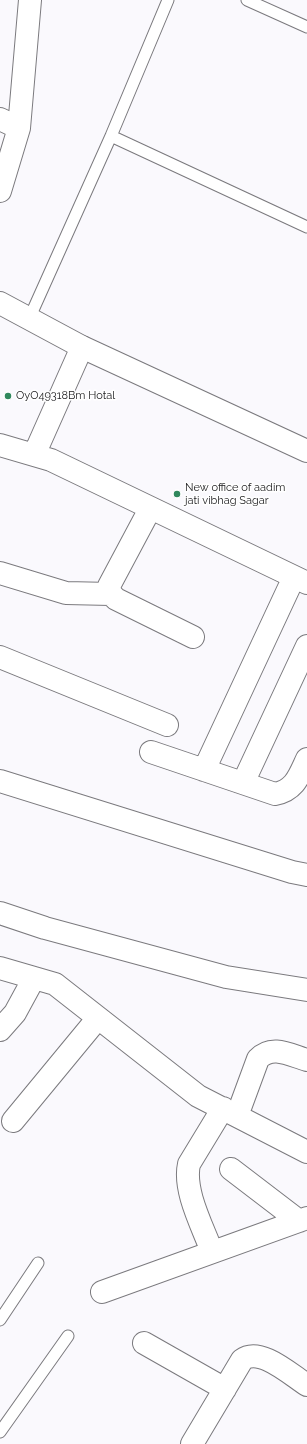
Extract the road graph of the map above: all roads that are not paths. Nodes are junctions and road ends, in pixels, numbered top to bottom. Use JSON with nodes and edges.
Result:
{"nodes":[{"id":1,"x":30,"y":0,"type":"edge"},
{"id":2,"x":168,"y":0,"type":"edge"},
{"id":3,"x":247,"y":0,"type":"edge"},
{"id":4,"x":307,"y":28,"type":"edge"},
{"id":5,"x":9,"y":124,"type":"edge"},
{"id":6,"x":111,"y":136,"type":"junction"},
{"id":7,"x":0,"y":189,"type":"edge"},
{"id":8,"x":307,"y":227,"type":"edge"},
{"id":9,"x":0,"y":303,"type":"edge"},
{"id":10,"x":29,"y":319,"type":"junction"},
{"id":11,"x":82,"y":347,"type":"junction"},
{"id":12,"x":0,"y":445,"type":"edge"},
{"id":13,"x":307,"y":451,"type":"edge"},
{"id":14,"x":34,"y":455,"type":"junction"},
{"id":15,"x":150,"y":509,"type":"junction"},
{"id":16,"x":0,"y":573,"type":"edge"},
{"id":17,"x":300,"y":580,"type":"edge"},
{"id":18,"x":111,"y":594,"type":"junction"},
{"id":19,"x":193,"y":637,"type":"dead end"},
{"id":20,"x":307,"y":646,"type":"edge"},
{"id":21,"x":0,"y":657,"type":"edge"},
{"id":22,"x":167,"y":725,"type":"dead end"},
{"id":23,"x":151,"y":752,"type":"dead end"},
{"id":24,"x":307,"y":759,"type":"edge"},
{"id":25,"x":204,"y":770,"type":"junction"},
{"id":26,"x":0,"y":781,"type":"edge"},
{"id":27,"x":243,"y":783,"type":"junction"},
{"id":28,"x":307,"y":875,"type":"edge"},
{"id":29,"x":0,"y":913,"type":"edge"},
{"id":30,"x":0,"y":968,"type":"edge"},
{"id":31,"x":34,"y":978,"type":"junction"},
{"id":32,"x":307,"y":990,"type":"edge"},
{"id":33,"x":98,"y":1018,"type":"junction"},
{"id":34,"x":0,"y":1030,"type":"edge"},
{"id":35,"x":307,"y":1060,"type":"edge"},
{"id":36,"x":230,"y":1112,"type":"junction"},
{"id":37,"x":13,"y":1121,"type":"dead end"},
{"id":38,"x":307,"y":1152,"type":"edge"},
{"id":39,"x":231,"y":1169,"type":"dead end"},
{"id":40,"x":303,"y":1219,"type":"edge"},
{"id":41,"x":212,"y":1252,"type":"junction"},
{"id":42,"x":38,"y":1263,"type":"dead end"},
{"id":43,"x":102,"y":1292,"type":"dead end"},
{"id":44,"x":0,"y":1320,"type":"edge"},
{"id":45,"x":68,"y":1336,"type":"dead end"},
{"id":46,"x":144,"y":1343,"type":"dead end"},
{"id":47,"x":307,"y":1385,"type":"edge"},
{"id":48,"x":225,"y":1389,"type":"junction"},
{"id":49,"x":0,"y":1432,"type":"edge"},
{"id":50,"x":192,"y":1444,"type":"edge"}],
"edges":[{"from":1,"to":5,"type":"main road"},
{"from":2,"to":6,"type":"lane"},
{"from":3,"to":4,"type":"lane"},
{"from":5,"to":7,"type":"main road"},
{"from":6,"to":8,"type":"lane"},
{"from":6,"to":10,"type":"lane"},
{"from":9,"to":10,"type":"main road"},
{"from":10,"to":11,"type":"main road"},
{"from":11,"to":13,"type":"main road"},
{"from":11,"to":14,"type":"main road"},
{"from":12,"to":14,"type":"main road"},
{"from":14,"to":15,"type":"main road"},
{"from":15,"to":17,"type":"main road"},
{"from":15,"to":18,"type":"main road"},
{"from":16,"to":18,"type":"main road"},
{"from":17,"to":25,"type":"main road"},
{"from":18,"to":19,"type":"main road"},
{"from":20,"to":27,"type":"main road"},
{"from":21,"to":22,"type":"main road"},
{"from":23,"to":25,"type":"main road"},
{"from":24,"to":27,"type":"main road"},
{"from":25,"to":27,"type":"main road"},
{"from":26,"to":28,"type":"main road"},
{"from":29,"to":32,"type":"main road"},
{"from":30,"to":31,"type":"main road"},
{"from":31,"to":33,"type":"main road"},
{"from":31,"to":34,"type":"main road"},
{"from":33,"to":36,"type":"main road"},
{"from":33,"to":37,"type":"main road"},
{"from":35,"to":36,"type":"main road"},
{"from":36,"to":38,"type":"main road"},
{"from":36,"to":41,"type":"main road"},
{"from":39,"to":40,"type":"main road"},
{"from":40,"to":41,"type":"main road"},
{"from":41,"to":43,"type":"main road"},
{"from":42,"to":44,"type":"lane"},
{"from":45,"to":49,"type":"lane"},
{"from":46,"to":48,"type":"main road"},
{"from":47,"to":48,"type":"main road"},
{"from":48,"to":50,"type":"main road"}]}
